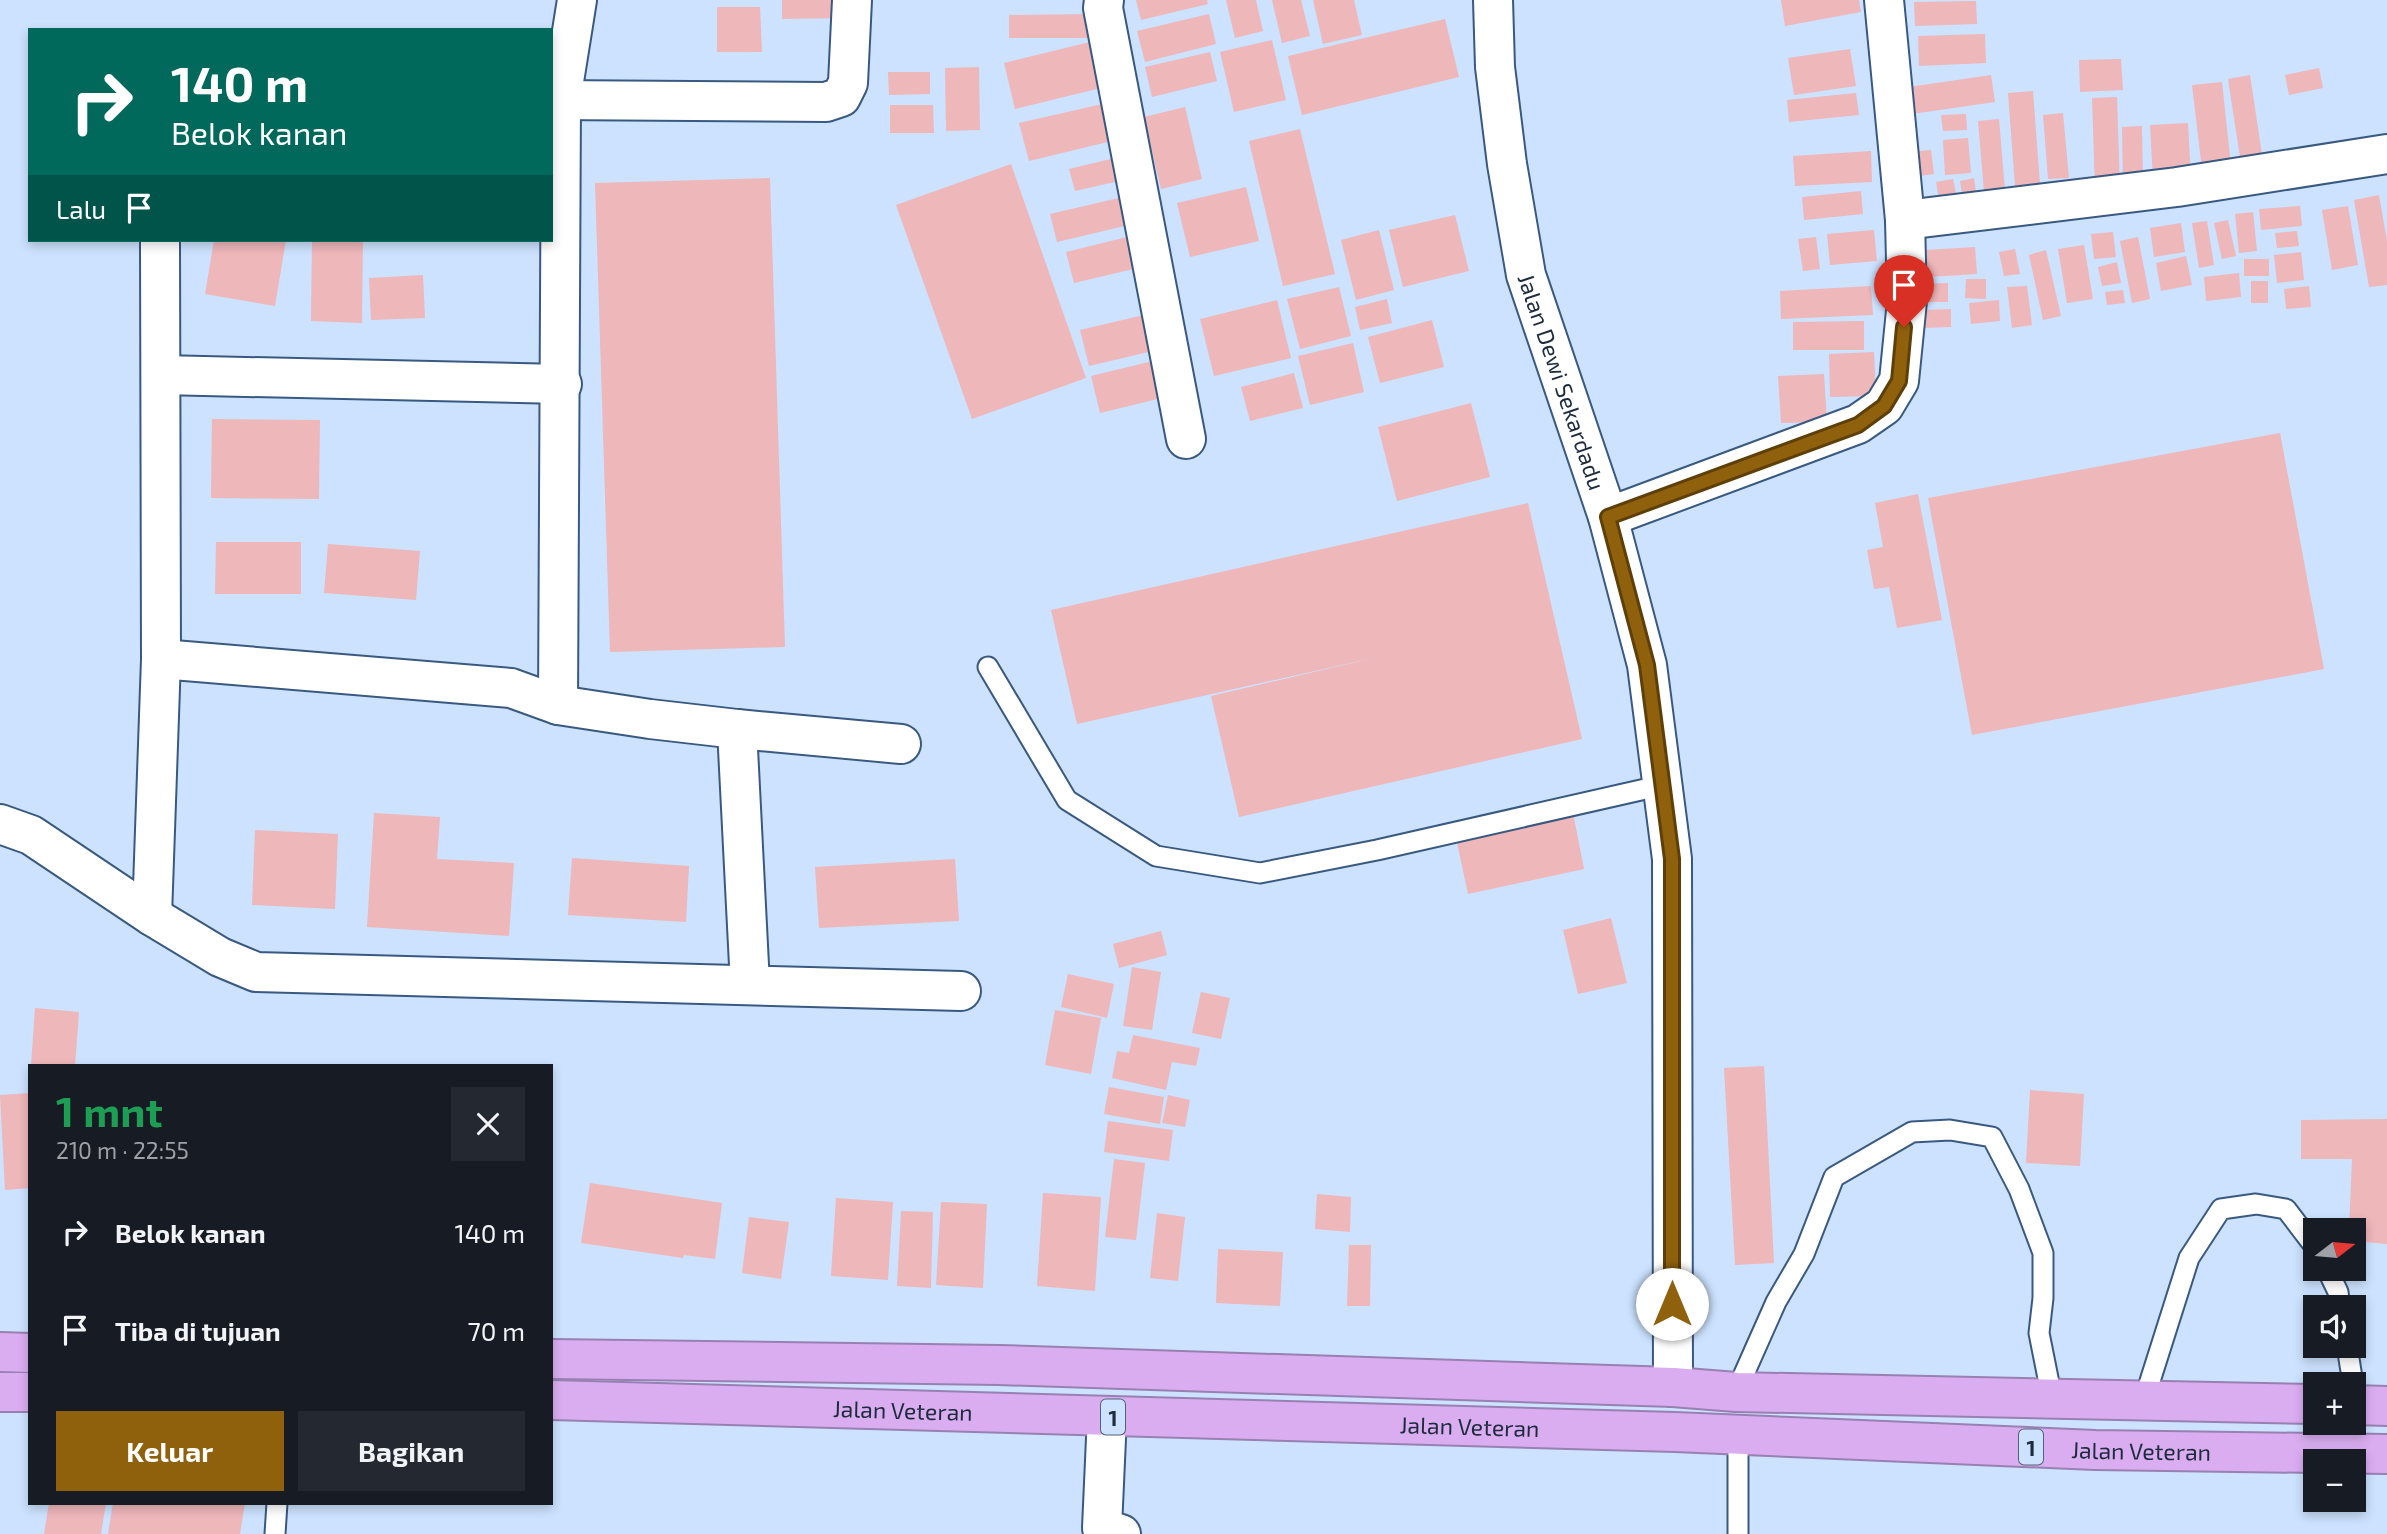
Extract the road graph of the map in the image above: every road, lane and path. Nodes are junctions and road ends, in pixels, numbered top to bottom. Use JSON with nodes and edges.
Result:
{"nodes":[{"id":1,"x":577,"y":0,"type":"edge"},
{"id":2,"x":852,"y":0,"type":"edge"},
{"id":3,"x":1104,"y":0,"type":"edge"},
{"id":4,"x":1493,"y":0,"type":"edge"},
{"id":5,"x":1884,"y":0,"type":"edge"},
{"id":6,"x":556,"y":100,"type":"edge"},
{"id":7,"x":2387,"y":155,"type":"edge"},
{"id":8,"x":1905,"y":219,"type":"junction"},
{"id":9,"x":160,"y":242,"type":"edge"},
{"id":10,"x":160,"y":375,"type":"junction"},
{"id":11,"x":562,"y":384,"type":"junction"},
{"id":12,"x":1186,"y":439,"type":"dead end"},
{"id":13,"x":1608,"y":517,"type":"junction"},
{"id":14,"x":162,"y":660,"type":"junction"},
{"id":15,"x":988,"y":667,"type":"dead end"},
{"id":16,"x":558,"y":705,"type":"junction"},
{"id":17,"x":737,"y":729,"type":"junction"},
{"id":18,"x":901,"y":744,"type":"dead end"},
{"id":19,"x":1663,"y":785,"type":"junction"},
{"id":20,"x":0,"y":824,"type":"edge"},
{"id":21,"x":152,"y":916,"type":"junction"},
{"id":22,"x":750,"y":985,"type":"junction"},
{"id":23,"x":961,"y":990,"type":"dead end"},
{"id":24,"x":2303,"y":1231,"type":"edge"},
{"id":25,"x":0,"y":1352,"type":"edge"},
{"id":26,"x":28,"y":1353,"type":"edge"},
{"id":27,"x":553,"y":1359,"type":"edge"},
{"id":28,"x":1673,"y":1387,"type":"junction"},
{"id":29,"x":0,"y":1392,"type":"edge"},
{"id":30,"x":28,"y":1392,"type":"edge"},
{"id":31,"x":1737,"y":1392,"type":"junction"},
{"id":32,"x":2052,"y":1398,"type":"junction"},
{"id":33,"x":553,"y":1400,"type":"edge"},
{"id":34,"x":2144,"y":1400,"type":"junction"},
{"id":35,"x":2303,"y":1404,"type":"edge"},
{"id":36,"x":1107,"y":1416,"type":"junction"},
{"id":37,"x":1738,"y":1435,"type":"junction"},
{"id":38,"x":2387,"y":1454,"type":"edge"},
{"id":39,"x":277,"y":1505,"type":"edge"},
{"id":40,"x":1108,"y":1532,"type":"edge"},
{"id":41,"x":275,"y":1534,"type":"edge"},
{"id":42,"x":1738,"y":1534,"type":"edge"}],
"edges":[{"from":1,"to":6,"type":"street"},
{"from":2,"to":6,"type":"street"},
{"from":3,"to":12,"type":"street"},
{"from":4,"to":13,"type":"street","name":"Jalan Dewi Sekardadu"},
{"from":5,"to":8,"type":"street"},
{"from":6,"to":11,"type":"street"},
{"from":7,"to":8,"type":"street"},
{"from":8,"to":13,"type":"street"},
{"from":9,"to":10,"type":"street"},
{"from":10,"to":11,"type":"street"},
{"from":10,"to":14,"type":"street"},
{"from":11,"to":16,"type":"street"},
{"from":13,"to":19,"type":"street","name":"Jalan Dewi Sekardadu"},
{"from":14,"to":16,"type":"street"},
{"from":14,"to":21,"type":"street"},
{"from":15,"to":19,"type":"lane"},
{"from":16,"to":17,"type":"street"},
{"from":17,"to":18,"type":"street"},
{"from":17,"to":22,"type":"street"},
{"from":19,"to":28,"type":"street","name":"Jalan Dewi Sekardadu"},
{"from":20,"to":21,"type":"street"},
{"from":21,"to":22,"type":"street"},
{"from":22,"to":23,"type":"street"},
{"from":24,"to":34,"type":"lane"},
{"from":25,"to":26,"type":"highway"},
{"from":27,"to":28,"type":"highway","name":"Jalan Veteran","number":"1"},
{"from":28,"to":31,"type":"highway","name":"Jalan Veteran","number":"1"},
{"from":29,"to":30,"type":"highway"},
{"from":31,"to":32,"type":"highway","name":"Jalan Veteran","number":"1"},
{"from":31,"to":32,"type":"lane"},
{"from":32,"to":34,"type":"highway","name":"Jalan Veteran","number":"1"},
{"from":33,"to":36,"type":"highway","name":"Jalan Veteran","number":"1"},
{"from":34,"to":35,"type":"highway","name":"Jalan Veteran","number":"1"},
{"from":36,"to":37,"type":"highway","name":"Jalan Veteran","number":"1"},
{"from":36,"to":40,"type":"street"},
{"from":37,"to":38,"type":"highway","name":"Jalan Veteran","number":"1"},
{"from":37,"to":42,"type":"lane"},
{"from":39,"to":41,"type":"lane"}]}
